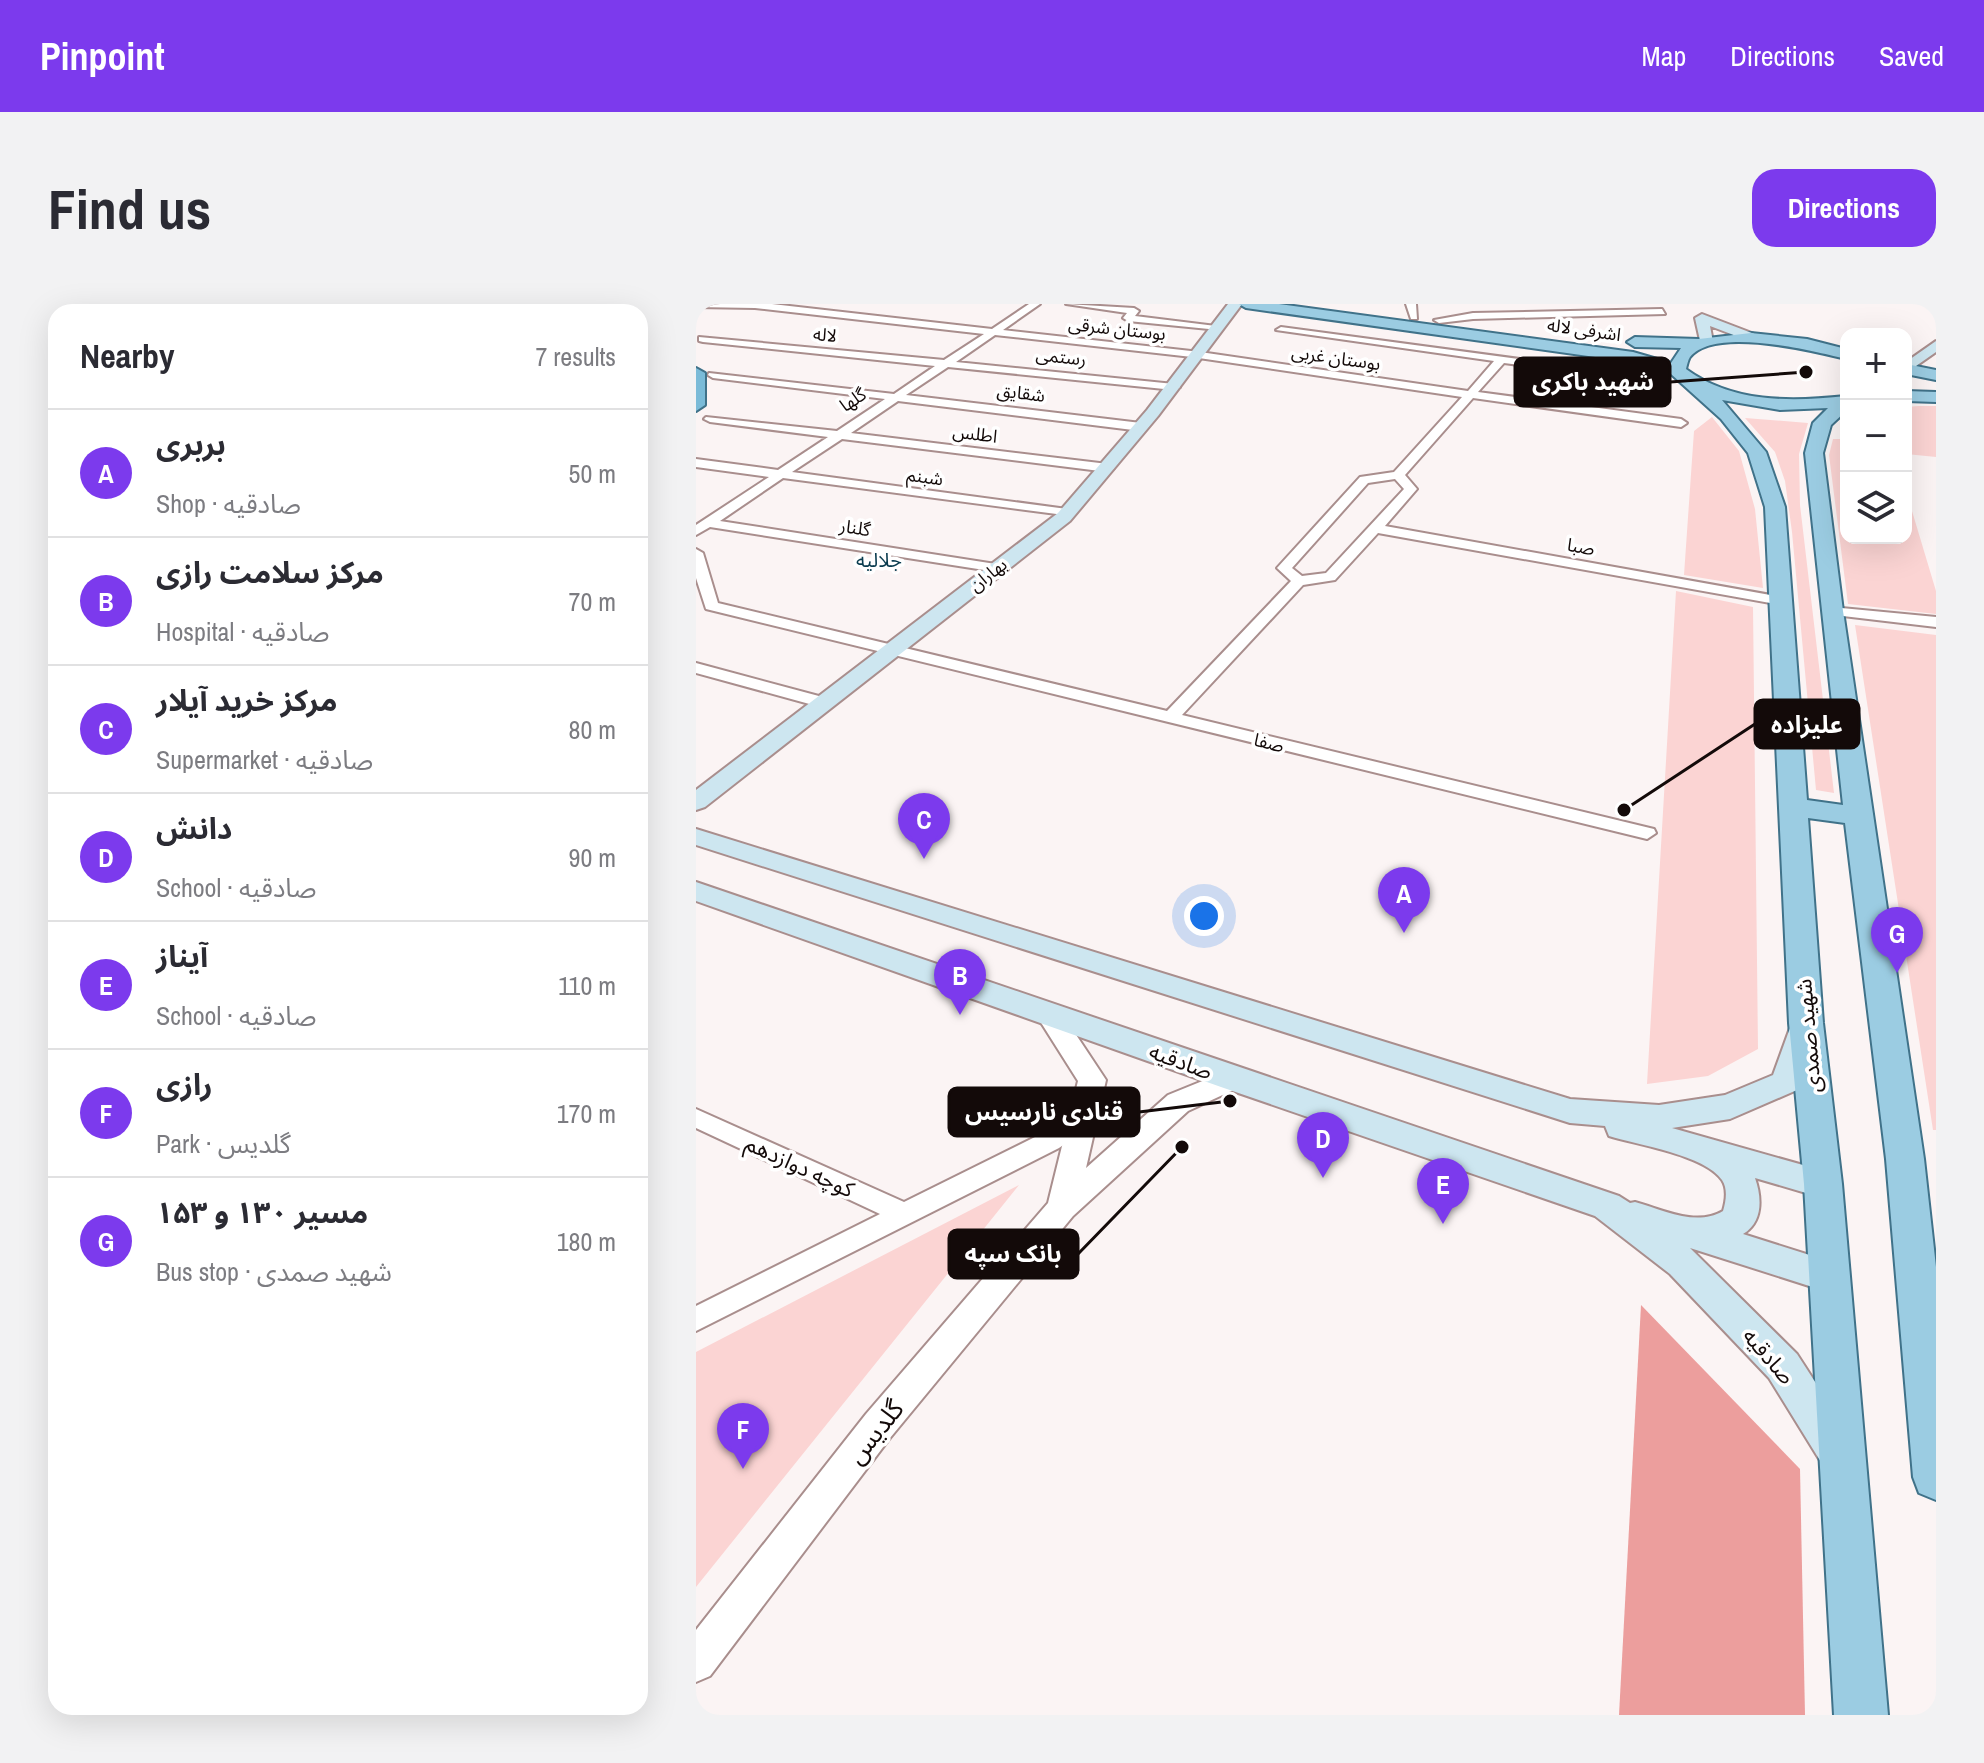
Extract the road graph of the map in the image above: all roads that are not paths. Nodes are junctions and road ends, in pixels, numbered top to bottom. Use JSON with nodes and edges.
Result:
{"nodes":[{"id":1,"x":696,"y":304,"type":"edge"},
{"id":2,"x":1035,"y":304,"type":"edge"},
{"id":3,"x":1071,"y":304,"type":"edge"},
{"id":4,"x":1235,"y":304,"type":"edge"},
{"id":5,"x":1246,"y":304,"type":"edge"},
{"id":6,"x":1309,"y":304,"type":"edge"},
{"id":7,"x":1413,"y":310,"type":"edge"},
{"id":8,"x":1701,"y":311,"type":"edge"},
{"id":9,"x":1662,"y":312,"type":"dead end"},
{"id":10,"x":1439,"y":320,"type":"junction"},
{"id":11,"x":1219,"y":327,"type":"junction"},
{"id":12,"x":1281,"y":330,"type":"dead end"},
{"id":13,"x":991,"y":331,"type":"junction"},
{"id":14,"x":1752,"y":338,"type":"junction"},
{"id":15,"x":703,"y":339,"type":"dead end"},
{"id":16,"x":1702,"y":343,"type":"junction"},
{"id":17,"x":1936,"y":345,"type":"edge"},
{"id":18,"x":1840,"y":352,"type":"edge"},
{"id":19,"x":1198,"y":356,"type":"junction"},
{"id":20,"x":1500,"y":361,"type":"junction"},
{"id":21,"x":945,"y":362,"type":"junction"},
{"id":22,"x":1912,"y":364,"type":"edge"},
{"id":23,"x":1912,"y":370,"type":"edge"},
{"id":24,"x":704,"y":374,"type":"edge"},
{"id":25,"x":1936,"y":375,"type":"edge"},
{"id":26,"x":1686,"y":376,"type":"junction"},
{"id":27,"x":1642,"y":378,"type":"dead end"},
{"id":28,"x":1174,"y":387,"type":"junction"},
{"id":29,"x":1471,"y":393,"type":"junction"},
{"id":30,"x":895,"y":396,"type":"junction"},
{"id":31,"x":1912,"y":396,"type":"edge"},
{"id":32,"x":1936,"y":397,"type":"edge"},
{"id":33,"x":1840,"y":402,"type":"edge"},
{"id":34,"x":696,"y":405,"type":"edge"},
{"id":35,"x":1840,"y":407,"type":"edge"},
{"id":36,"x":1727,"y":415,"type":"junction"},
{"id":37,"x":710,"y":419,"type":"dead end"},
{"id":38,"x":1681,"y":423,"type":"dead end"},
{"id":39,"x":1822,"y":423,"type":"junction"},
{"id":40,"x":1141,"y":427,"type":"junction"},
{"id":41,"x":838,"y":435,"type":"junction"},
{"id":42,"x":696,"y":463,"type":"edge"},
{"id":43,"x":1108,"y":468,"type":"junction"},
{"id":44,"x":778,"y":475,"type":"junction"},
{"id":45,"x":1398,"y":475,"type":"junction"},
{"id":46,"x":1067,"y":513,"type":"junction"},
{"id":47,"x":702,"y":527,"type":"edge"},
{"id":48,"x":1374,"y":528,"type":"junction"},
{"id":49,"x":696,"y":553,"type":"edge"},
{"id":50,"x":997,"y":568,"type":"junction"},
{"id":51,"x":1299,"y":581,"type":"junction"},
{"id":52,"x":1782,"y":601,"type":"junction"},
{"id":53,"x":1831,"y":611,"type":"junction"},
{"id":54,"x":1936,"y":622,"type":"edge"},
{"id":55,"x":890,"y":651,"type":"junction"},
{"id":56,"x":696,"y":668,"type":"edge"},
{"id":57,"x":824,"y":703,"type":"junction"},
{"id":58,"x":1169,"y":719,"type":"junction"},
{"id":59,"x":696,"y":802,"type":"edge"},
{"id":60,"x":1793,"y":807,"type":"junction"},
{"id":61,"x":1860,"y":816,"type":"junction"},
{"id":62,"x":1647,"y":833,"type":"dead end"},
{"id":63,"x":696,"y":837,"type":"edge"},
{"id":64,"x":696,"y":891,"type":"edge"},
{"id":65,"x":1048,"y":1013,"type":"junction"},
{"id":66,"x":1806,"y":1023,"type":"junction"},
{"id":67,"x":1232,"y":1079,"type":"junction"},
{"id":68,"x":1086,"y":1109,"type":"junction"},
{"id":69,"x":1570,"y":1111,"type":"junction"},
{"id":70,"x":696,"y":1118,"type":"edge"},
{"id":71,"x":1709,"y":1154,"type":"junction"},
{"id":72,"x":1823,"y":1184,"type":"junction"},
{"id":73,"x":1607,"y":1206,"type":"junction"},
{"id":74,"x":1062,"y":1207,"type":"junction"},
{"id":75,"x":905,"y":1214,"type":"junction"},
{"id":76,"x":1680,"y":1231,"type":"junction"},
{"id":77,"x":1828,"y":1276,"type":"junction"},
{"id":78,"x":1925,"y":1283,"type":"edge"},
{"id":79,"x":696,"y":1319,"type":"edge"},
{"id":80,"x":1844,"y":1462,"type":"junction"},
{"id":81,"x":1936,"y":1477,"type":"edge"},
{"id":82,"x":696,"y":1662,"type":"edge"},
{"id":83,"x":1861,"y":1715,"type":"edge"}],
"edges":[{"from":1,"to":13,"type":"street","name":"بوستان شرقی"},
{"from":2,"to":13,"type":"street","name":"گلها"},
{"from":3,"to":11,"type":"street"},
{"from":4,"to":11,"type":"main road","name":"بهاران"},
{"from":5,"to":26,"type":"main road","name":"اشرفی لاله"},
{"from":6,"to":7,"type":"main road","name":"اشرفی لاله"},
{"from":7,"to":10,"type":"main road","name":"اشرفی لاله"},
{"from":8,"to":14,"type":"main road"},
{"from":8,"to":16,"type":"main road"},
{"from":9,"to":10,"type":"street"},
{"from":10,"to":16,"type":"main road","name":"اشرفی لاله"},
{"from":11,"to":19,"type":"main road","name":"بهاران"},
{"from":12,"to":20,"type":"street"},
{"from":13,"to":19,"type":"street","name":"بوستان شرقی"},
{"from":13,"to":21,"type":"street","name":"گلها"},
{"from":14,"to":16,"type":"main road","name":"اشرفی لاله"},
{"from":14,"to":18,"type":"main road","name":"اشرفی لاله"},
{"from":15,"to":21,"type":"street","name":"لاله"},
{"from":16,"to":26,"type":"main road"},
{"from":17,"to":22,"type":"main road"},
{"from":19,"to":28,"type":"main road","name":"بهاران"},
{"from":19,"to":29,"type":"street","name":"بوستان غربی"},
{"from":20,"to":27,"type":"street"},
{"from":20,"to":29,"type":"street"},
{"from":21,"to":28,"type":"street","name":"رستمی"},
{"from":21,"to":30,"type":"street","name":"گلها"},
{"from":23,"to":25,"type":"main road"},
{"from":24,"to":30,"type":"street","name":"شقایق"},
{"from":24,"to":34,"type":"highway"},
{"from":26,"to":33,"type":"main road","name":"اشرفی لاله"},
{"from":26,"to":36,"type":"main road","name":"شهید صمدی"},
{"from":28,"to":40,"type":"main road","name":"بهاران"},
{"from":29,"to":38,"type":"street","name":"بوستان غربی"},
{"from":29,"to":45,"type":"street"},
{"from":30,"to":40,"type":"street","name":"شقایق"},
{"from":30,"to":41,"type":"street","name":"گلها"},
{"from":31,"to":32,"type":"main road"},
{"from":35,"to":39,"type":"main road"},
{"from":36,"to":39,"type":"main road"},
{"from":36,"to":52,"type":"main road","name":"شهید صمدی"},
{"from":37,"to":41,"type":"street","name":"اطلس"},
{"from":39,"to":53,"type":"main road"},
{"from":40,"to":43,"type":"main road","name":"بهاران"},
{"from":41,"to":43,"type":"street","name":"اطلس"},
{"from":41,"to":44,"type":"street","name":"گلها"},
{"from":42,"to":44,"type":"street","name":"شبنم"},
{"from":43,"to":46,"type":"main road","name":"بهاران"},
{"from":44,"to":46,"type":"street","name":"شبنم"},
{"from":44,"to":47,"type":"street","name":"گلها"},
{"from":45,"to":48,"type":"street"},
{"from":45,"to":51,"type":"street"},
{"from":46,"to":50,"type":"main road","name":"بهاران"},
{"from":47,"to":50,"type":"street","name":"گلنار"},
{"from":48,"to":51,"type":"street"},
{"from":48,"to":52,"type":"street","name":"صبا"},
{"from":49,"to":55,"type":"street"},
{"from":50,"to":55,"type":"main road","name":"بهاران"},
{"from":51,"to":58,"type":"street"},
{"from":52,"to":60,"type":"main road","name":"شهید صمدی"},
{"from":53,"to":54,"type":"street"},
{"from":53,"to":61,"type":"main road"},
{"from":55,"to":57,"type":"main road","name":"بهاران"},
{"from":55,"to":58,"type":"street","name":"صفا"},
{"from":56,"to":57,"type":"street"},
{"from":57,"to":59,"type":"main road","name":"بهاران"},
{"from":58,"to":62,"type":"street","name":"صفا"},
{"from":60,"to":61,"type":"main road"},
{"from":60,"to":66,"type":"main road","name":"شهید صمدی"},
{"from":61,"to":78,"type":"main road"},
{"from":63,"to":69,"type":"main road"},
{"from":64,"to":65,"type":"main road","name":"صادقیه"},
{"from":65,"to":67,"type":"main road","name":"صادقیه"},
{"from":65,"to":68,"type":"street"},
{"from":66,"to":69,"type":"main road"},
{"from":66,"to":72,"type":"main road","name":"شهید صمدی"},
{"from":67,"to":73,"type":"main road","name":"صادقیه"},
{"from":67,"to":74,"type":"street"},
{"from":68,"to":74,"type":"street"},
{"from":68,"to":75,"type":"street"},
{"from":69,"to":71,"type":"main road"},
{"from":70,"to":75,"type":"street","name":"کوچه دوازدهم"},
{"from":71,"to":72,"type":"main road"},
{"from":71,"to":76,"type":"main road"},
{"from":72,"to":77,"type":"main road","name":"شهید صمدی"},
{"from":73,"to":76,"type":"main road"},
{"from":73,"to":80,"type":"main road","name":"صادقیه"},
{"from":74,"to":82,"type":"street","name":"گلدیس"},
{"from":75,"to":79,"type":"street"},
{"from":76,"to":77,"type":"main road"},
{"from":77,"to":80,"type":"main road","name":"شهید صمدی"},
{"from":78,"to":81,"type":"main road"},
{"from":80,"to":83,"type":"main road","name":"شهید صمدی"}]}
